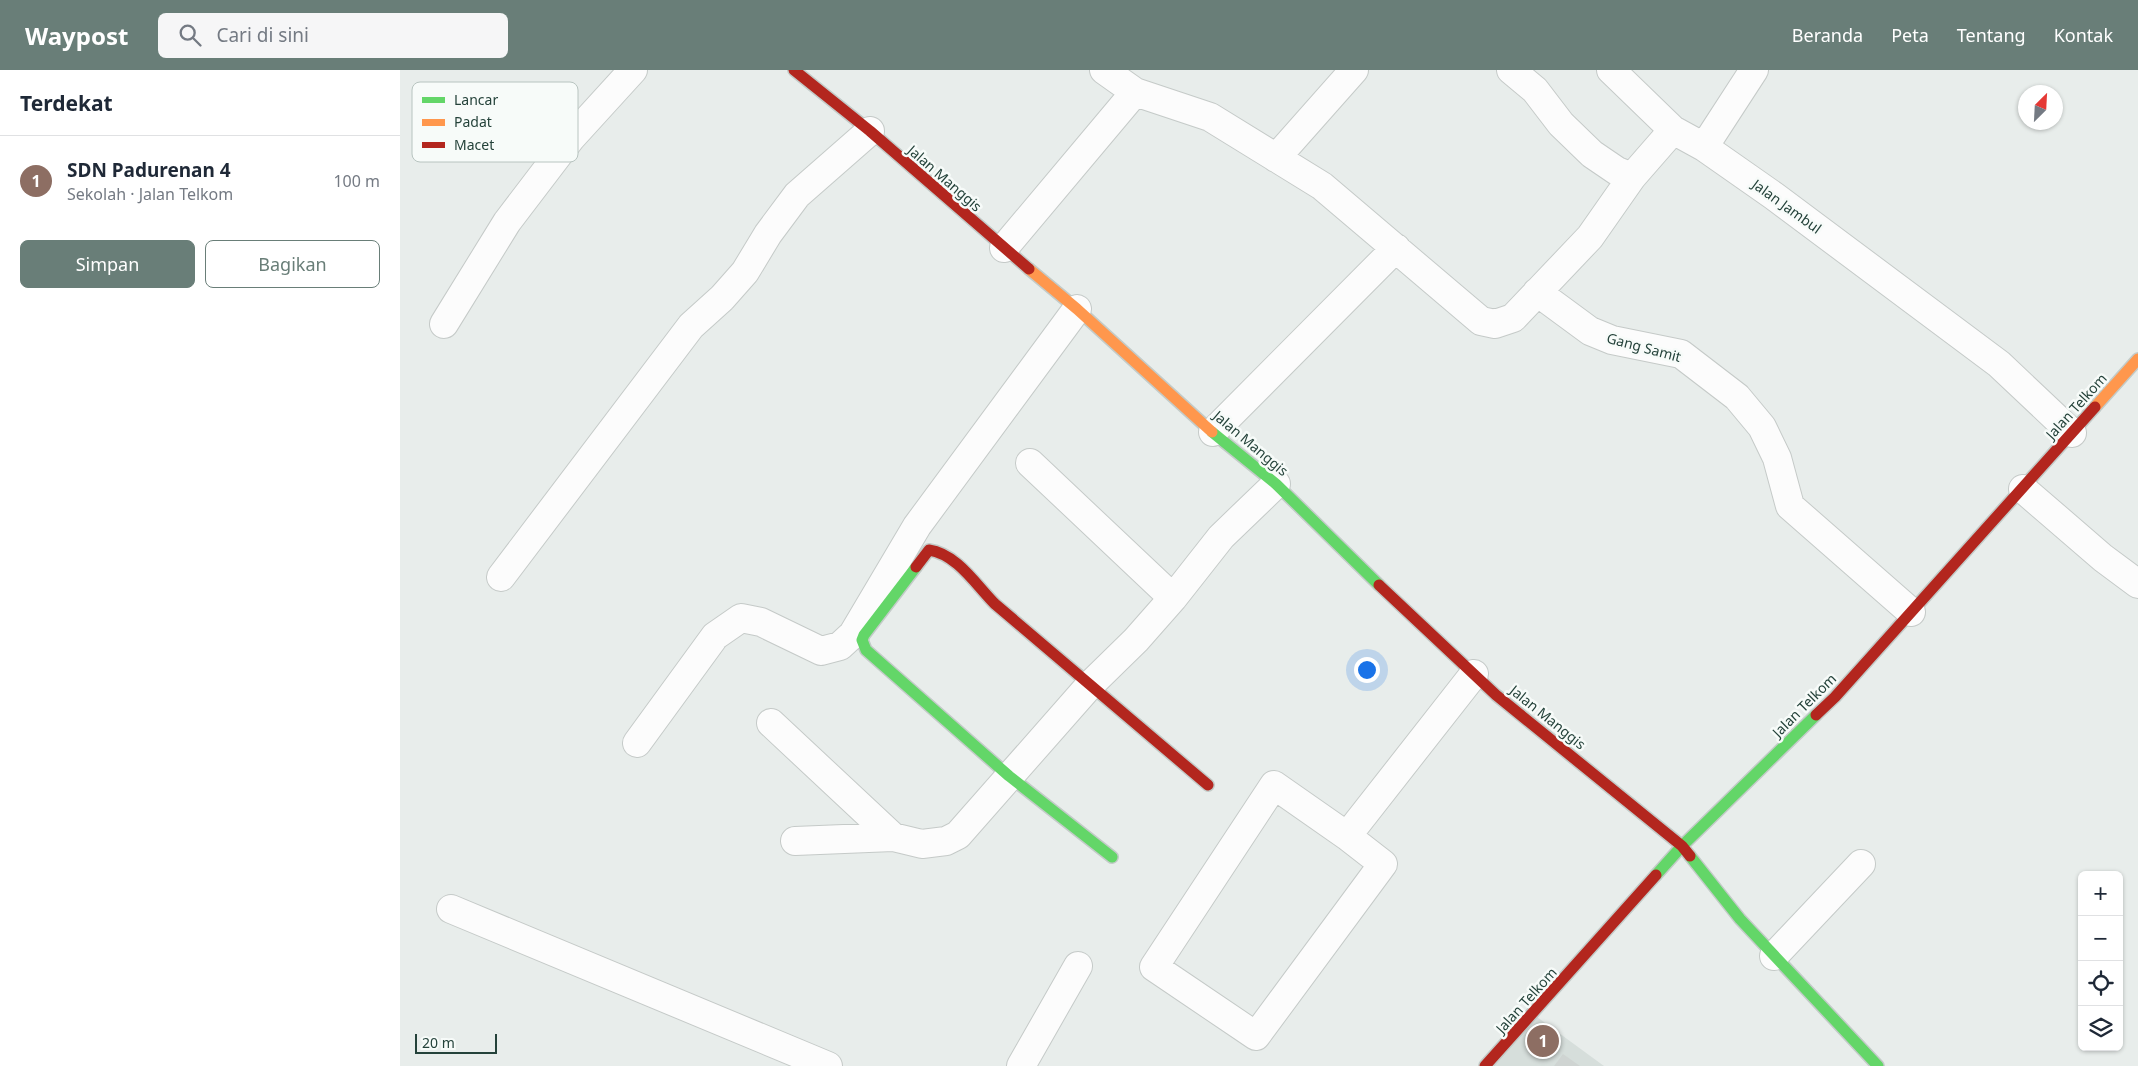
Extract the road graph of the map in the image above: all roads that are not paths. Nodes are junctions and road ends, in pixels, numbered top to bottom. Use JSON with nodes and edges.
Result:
{"nodes":[{"id":1,"x":633,"y":70,"type":"edge"},
{"id":2,"x":794,"y":70,"type":"edge"},
{"id":3,"x":1104,"y":70,"type":"edge"},
{"id":4,"x":1354,"y":70,"type":"edge"},
{"id":5,"x":1511,"y":70,"type":"edge"},
{"id":6,"x":1611,"y":70,"type":"edge"},
{"id":7,"x":1754,"y":70,"type":"edge"},
{"id":8,"x":1135,"y":92,"type":"junction"},
{"id":9,"x":578,"y":130,"type":"edge"},
{"id":10,"x":1673,"y":130,"type":"junction"},
{"id":11,"x":870,"y":132,"type":"junction"},
{"id":12,"x":1704,"y":147,"type":"junction"},
{"id":13,"x":1276,"y":158,"type":"junction"},
{"id":14,"x":553,"y":162,"type":"edge"},
{"id":15,"x":1632,"y":178,"type":"junction"},
{"id":16,"x":1004,"y":248,"type":"junction"},
{"id":17,"x":1396,"y":248,"type":"junction"},
{"id":18,"x":1537,"y":292,"type":"junction"},
{"id":19,"x":1077,"y":309,"type":"junction"},
{"id":20,"x":444,"y":324,"type":"dead end"},
{"id":21,"x":2138,"y":359,"type":"edge"},
{"id":22,"x":1213,"y":432,"type":"junction"},
{"id":23,"x":2072,"y":433,"type":"junction"},
{"id":24,"x":1030,"y":463,"type":"dead end"},
{"id":25,"x":1276,"y":484,"type":"junction"},
{"id":26,"x":2023,"y":489,"type":"junction"},
{"id":27,"x":500,"y":577,"type":"dead end"},
{"id":28,"x":2138,"y":584,"type":"edge"},
{"id":29,"x":1174,"y":598,"type":"junction"},
{"id":30,"x":1911,"y":612,"type":"junction"},
{"id":31,"x":1474,"y":674,"type":"junction"},
{"id":32,"x":1090,"y":685,"type":"junction"},
{"id":33,"x":771,"y":723,"type":"dead end"},
{"id":34,"x":637,"y":744,"type":"dead end"},
{"id":35,"x":1009,"y":776,"type":"junction"},
{"id":36,"x":1208,"y":785,"type":"dead end"},
{"id":37,"x":1347,"y":836,"type":"junction"},
{"id":38,"x":893,"y":837,"type":"junction"},
{"id":39,"x":795,"y":841,"type":"dead end"},
{"id":40,"x":1682,"y":846,"type":"junction"},
{"id":41,"x":1112,"y":857,"type":"dead end"},
{"id":42,"x":1861,"y":864,"type":"dead end"},
{"id":43,"x":451,"y":909,"type":"dead end"},
{"id":44,"x":1774,"y":956,"type":"junction"},
{"id":45,"x":1078,"y":966,"type":"dead end"},
{"id":46,"x":828,"y":1066,"type":"edge"},
{"id":47,"x":1021,"y":1066,"type":"edge"},
{"id":48,"x":1485,"y":1066,"type":"edge"},
{"id":49,"x":1878,"y":1066,"type":"edge"}],
"edges":[{"from":1,"to":9,"type":"street"},
{"from":2,"to":11,"type":"street","name":"Jalan Manggis"},
{"from":3,"to":8,"type":"street"},
{"from":4,"to":13,"type":"street"},
{"from":5,"to":15,"type":"street"},
{"from":6,"to":10,"type":"street","name":"Jalan Jambul"},
{"from":7,"to":12,"type":"street"},
{"from":8,"to":13,"type":"street"},
{"from":8,"to":16,"type":"street"},
{"from":10,"to":12,"type":"street","name":"Jalan Jambul"},
{"from":10,"to":15,"type":"street"},
{"from":11,"to":16,"type":"street","name":"Jalan Manggis"},
{"from":11,"to":27,"type":"street"},
{"from":12,"to":23,"type":"street","name":"Jalan Jambul"},
{"from":13,"to":17,"type":"street"},
{"from":14,"to":20,"type":"street"},
{"from":15,"to":18,"type":"street"},
{"from":16,"to":19,"type":"street","name":"Jalan Manggis"},
{"from":17,"to":18,"type":"street"},
{"from":17,"to":22,"type":"street"},
{"from":18,"to":30,"type":"street","name":"Gang Samit"},
{"from":19,"to":22,"type":"street","name":"Jalan Manggis"},
{"from":19,"to":34,"type":"street"},
{"from":21,"to":23,"type":"street","name":"Jalan Telkom"},
{"from":22,"to":25,"type":"street","name":"Jalan Manggis"},
{"from":23,"to":26,"type":"street","name":"Jalan Telkom"},
{"from":24,"to":29,"type":"street"},
{"from":25,"to":29,"type":"street"},
{"from":25,"to":31,"type":"street","name":"Jalan Manggis"},
{"from":26,"to":28,"type":"street"},
{"from":26,"to":30,"type":"street","name":"Jalan Telkom"},
{"from":29,"to":32,"type":"street"},
{"from":30,"to":40,"type":"street","name":"Jalan Telkom"},
{"from":31,"to":37,"type":"street"},
{"from":31,"to":40,"type":"street","name":"Jalan Manggis"},
{"from":32,"to":35,"type":"street"},
{"from":32,"to":35,"type":"street"},
{"from":32,"to":36,"type":"street"},
{"from":33,"to":38,"type":"street"},
{"from":35,"to":38,"type":"street"},
{"from":35,"to":41,"type":"street"},
{"from":37,"to":37,"type":"street"},
{"from":38,"to":39,"type":"street"},
{"from":40,"to":44,"type":"street","name":"Jalan Manggis"},
{"from":40,"to":48,"type":"street","name":"Jalan Telkom"},
{"from":42,"to":44,"type":"street"},
{"from":43,"to":46,"type":"street"},
{"from":44,"to":49,"type":"street","name":"Jalan Manggis"},
{"from":45,"to":47,"type":"street"}]}
